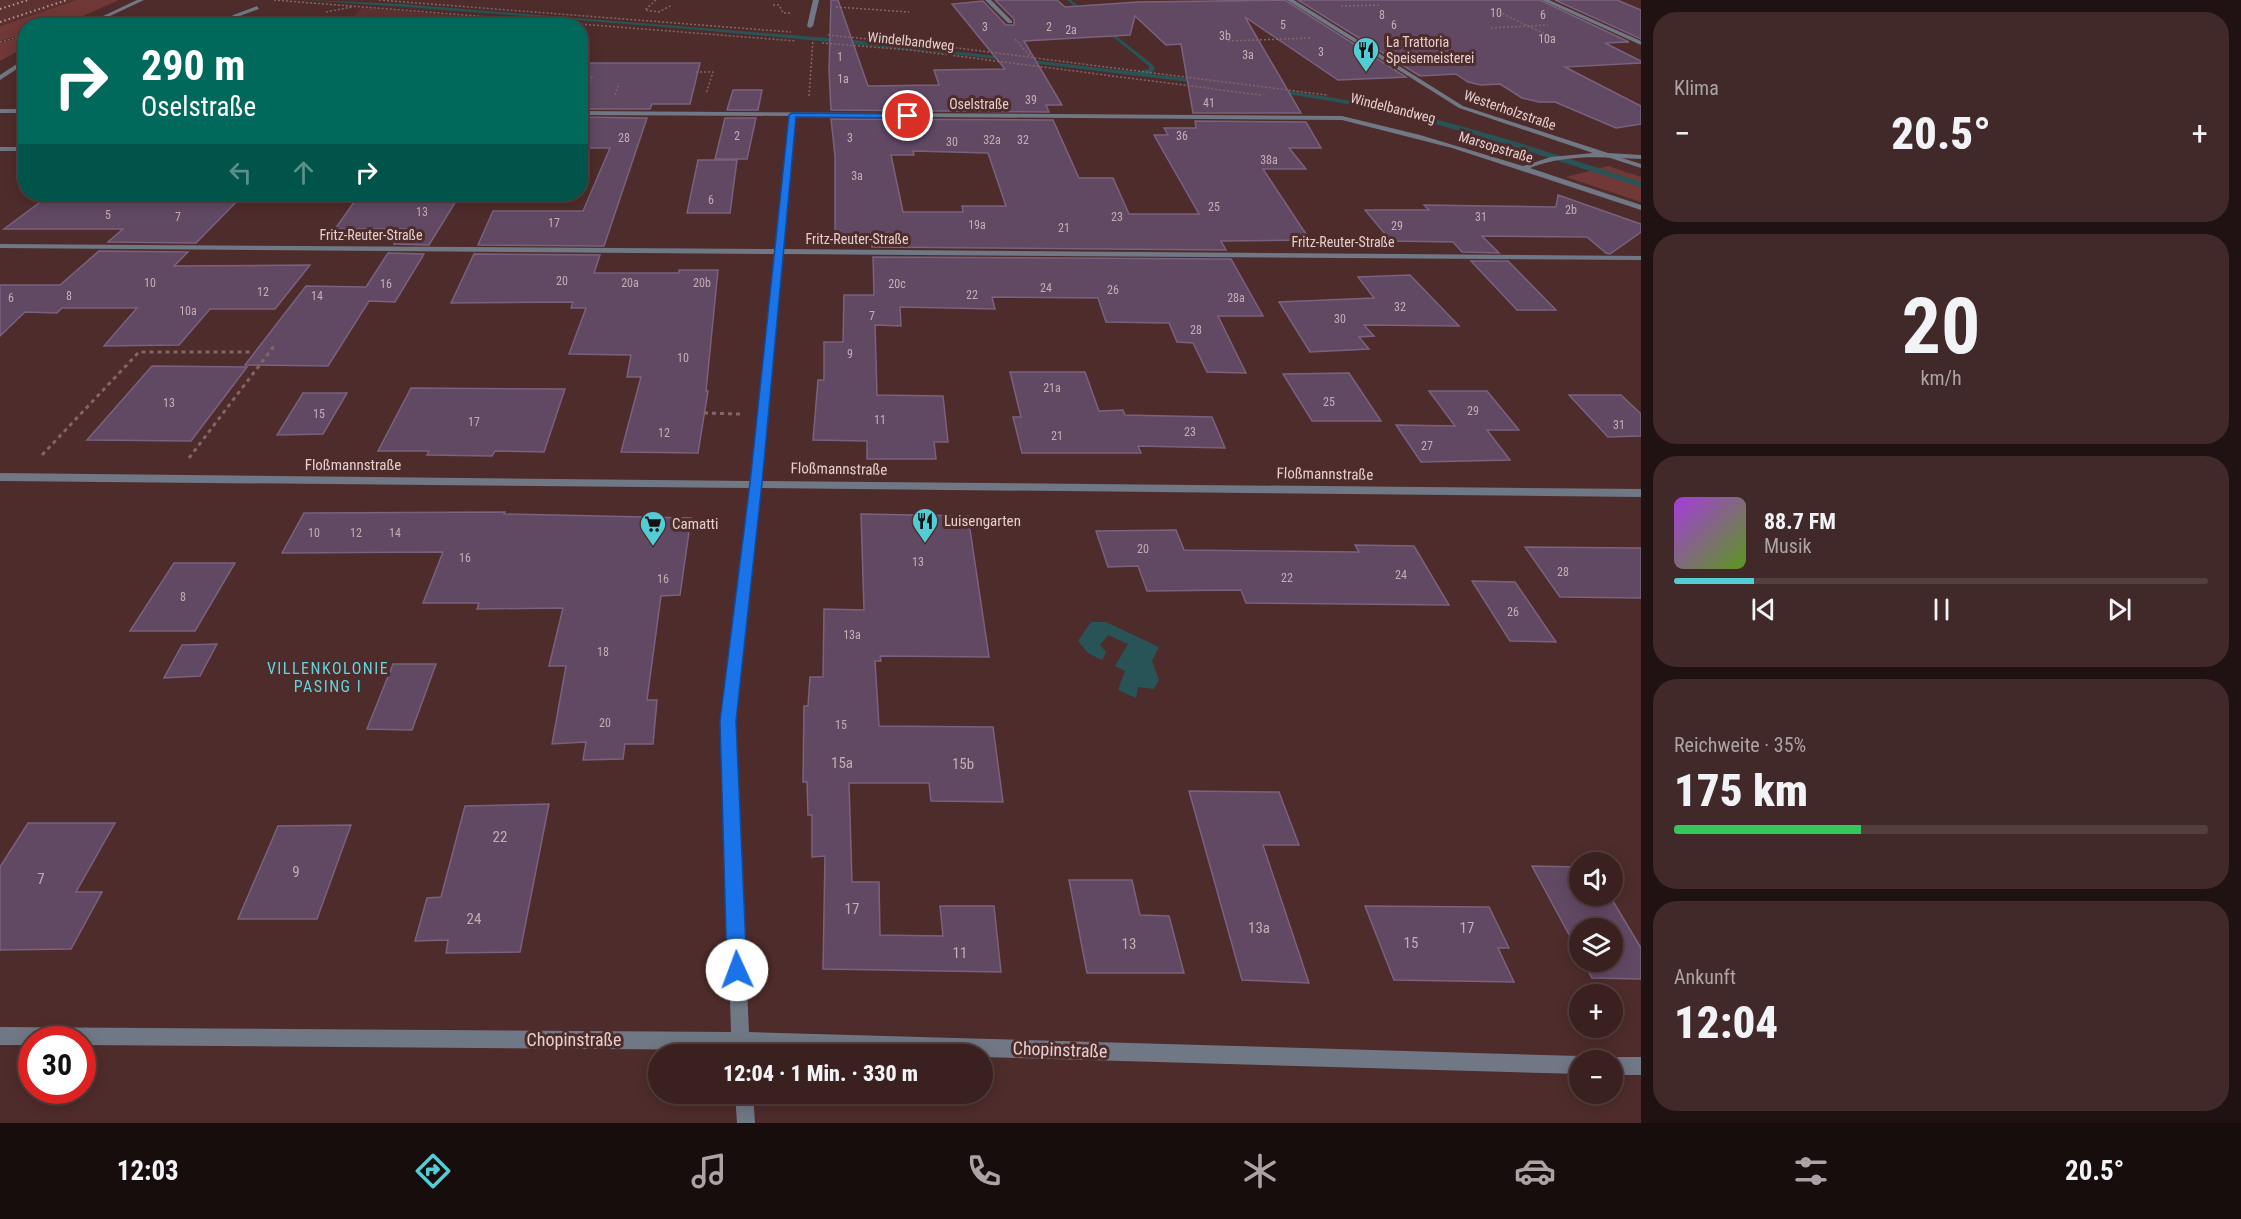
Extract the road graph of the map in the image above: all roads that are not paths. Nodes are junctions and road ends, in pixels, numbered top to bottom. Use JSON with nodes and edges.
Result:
{"nodes":[{"id":1,"x":141,"y":0,"type":"edge"},
{"id":2,"x":988,"y":0,"type":"edge"},
{"id":3,"x":1290,"y":0,"type":"edge"},
{"id":4,"x":1545,"y":0,"type":"edge"},
{"id":5,"x":815,"y":3,"type":"edge"},
{"id":6,"x":257,"y":8,"type":"dead end"},
{"id":7,"x":102,"y":18,"type":"edge"},
{"id":8,"x":233,"y":18,"type":"edge"},
{"id":9,"x":1010,"y":22,"type":"dead end"},
{"id":10,"x":810,"y":26,"type":"dead end"},
{"id":11,"x":1641,"y":43,"type":"edge"},
{"id":12,"x":18,"y":63,"type":"edge"},
{"id":13,"x":18,"y":65,"type":"edge"},
{"id":14,"x":0,"y":71,"type":"edge"},
{"id":15,"x":0,"y":78,"type":"edge"},
{"id":16,"x":0,"y":111,"type":"edge"},
{"id":17,"x":18,"y":111,"type":"edge"},
{"id":18,"x":588,"y":113,"type":"edge"},
{"id":19,"x":792,"y":115,"type":"junction"},
{"id":20,"x":1342,"y":118,"type":"joint"},
{"id":21,"x":0,"y":149,"type":"edge"},
{"id":22,"x":16,"y":149,"type":"dead end"},
{"id":23,"x":1606,"y":155,"type":"junction"},
{"id":24,"x":1641,"y":158,"type":"edge"},
{"id":25,"x":1641,"y":166,"type":"edge"},
{"id":26,"x":1523,"y":168,"type":"junction"},
{"id":27,"x":1641,"y":208,"type":"edge"},
{"id":28,"x":0,"y":246,"type":"edge"},
{"id":29,"x":778,"y":252,"type":"junction"},
{"id":30,"x":1641,"y":258,"type":"edge"},
{"id":31,"x":0,"y":477,"type":"edge"},
{"id":32,"x":756,"y":483,"type":"junction"},
{"id":33,"x":1641,"y":493,"type":"edge"},
{"id":34,"x":0,"y":1036,"type":"edge"},
{"id":35,"x":740,"y":1044,"type":"edge"},
{"id":36,"x":648,"y":1047,"type":"edge"},
{"id":37,"x":993,"y":1053,"type":"edge"},
{"id":38,"x":1569,"y":1065,"type":"edge"},
{"id":39,"x":1623,"y":1066,"type":"edge"},
{"id":40,"x":1641,"y":1066,"type":"edge"},
{"id":41,"x":745,"y":1104,"type":"edge"},
{"id":42,"x":746,"y":1123,"type":"edge"}],
"edges":[{"from":1,"to":7,"type":"street"},
{"from":2,"to":9,"type":"street"},
{"from":3,"to":23,"type":"street","name":"Westerholzstraße"},
{"from":4,"to":11,"type":"street"},
{"from":5,"to":10,"type":"street"},
{"from":6,"to":8,"type":"street"},
{"from":12,"to":14,"type":"street"},
{"from":13,"to":15,"type":"street"},
{"from":16,"to":17,"type":"street"},
{"from":18,"to":19,"type":"street","name":"Oselstraße"},
{"from":19,"to":20,"type":"street","name":"Oselstraße"},
{"from":19,"to":29,"type":"street"},
{"from":20,"to":26,"type":"street","name":"Marsopstraße"},
{"from":21,"to":22,"type":"street"},
{"from":23,"to":24,"type":"street"},
{"from":23,"to":25,"type":"street"},
{"from":23,"to":26,"type":"street"},
{"from":26,"to":27,"type":"street","name":"Marsopstraße"},
{"from":28,"to":29,"type":"street","name":"Fritz-Reuter-Straße"},
{"from":29,"to":30,"type":"street","name":"Fritz-Reuter-Straße"},
{"from":29,"to":32,"type":"street"},
{"from":31,"to":32,"type":"street","name":"Floßmannstraße"},
{"from":32,"to":33,"type":"street","name":"Floßmannstraße"},
{"from":32,"to":35,"type":"street"},
{"from":34,"to":36,"type":"street","name":"Chopinstraße"},
{"from":37,"to":38,"type":"street","name":"Chopinstraße"},
{"from":39,"to":40,"type":"street"},
{"from":41,"to":42,"type":"street"}]}
